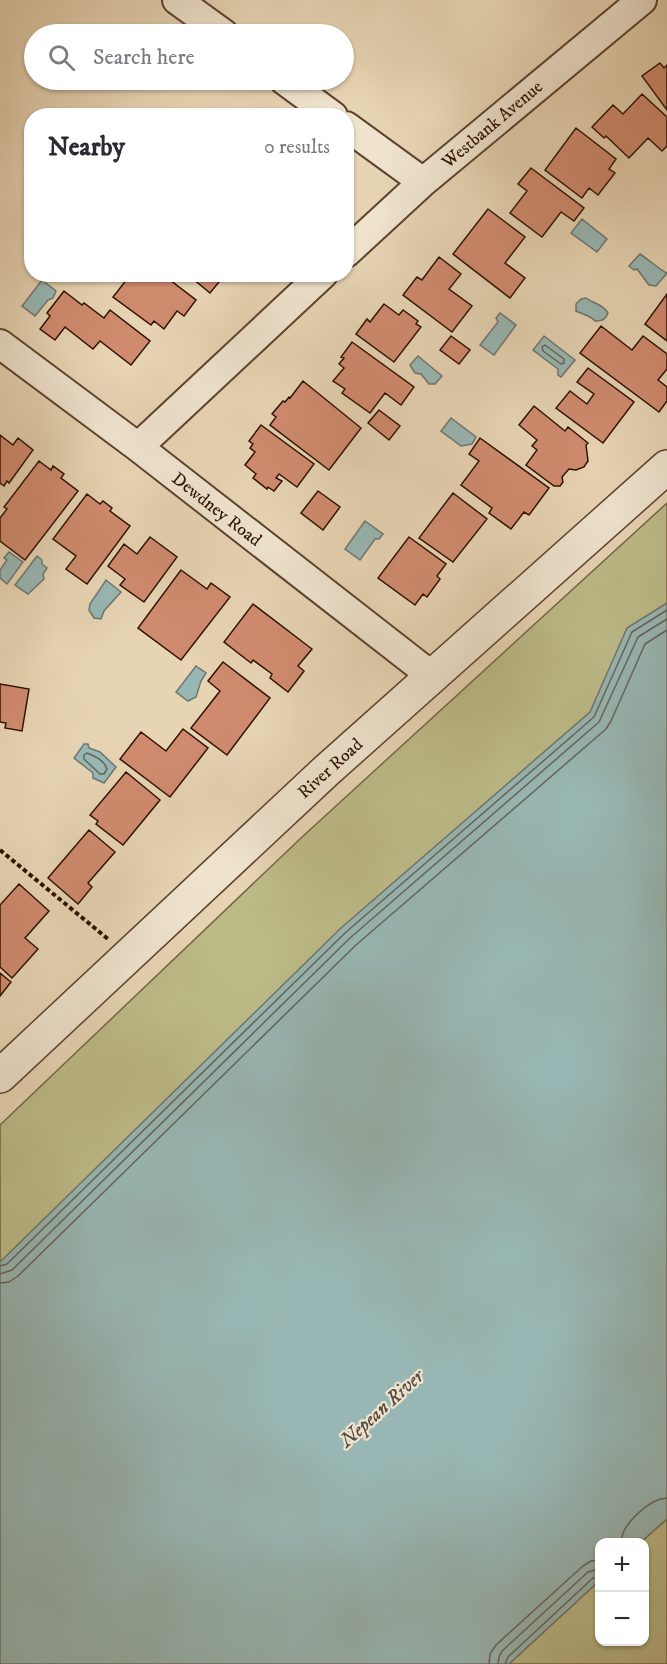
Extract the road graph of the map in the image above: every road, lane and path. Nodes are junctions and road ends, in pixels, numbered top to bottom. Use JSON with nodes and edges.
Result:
{"nodes":[{"id":1,"x":177,"y":0,"type":"edge"},
{"id":2,"x":642,"y":0,"type":"edge"},
{"id":3,"x":210,"y":24,"type":"edge"},
{"id":4,"x":298,"y":90,"type":"edge"},
{"id":5,"x":322,"y":108,"type":"edge"},
{"id":6,"x":354,"y":132,"type":"edge"},
{"id":7,"x":423,"y":182,"type":"junction"},
{"id":8,"x":354,"y":246,"type":"edge"},
{"id":9,"x":314,"y":282,"type":"edge"},
{"id":10,"x":0,"y":344,"type":"edge"},
{"id":11,"x":138,"y":447,"type":"junction"},
{"id":12,"x":667,"y":467,"type":"edge"},
{"id":13,"x":432,"y":676,"type":"junction"},
{"id":14,"x":0,"y":850,"type":"edge"},
{"id":15,"x":128,"y":955,"type":"junction"},
{"id":16,"x":0,"y":1076,"type":"edge"}],
"edges":[{"from":1,"to":3,"type":"street"},
{"from":2,"to":7,"type":"street","name":"Westbank Avenue"},
{"from":4,"to":5,"type":"street"},
{"from":6,"to":7,"type":"street"},
{"from":7,"to":8,"type":"street","name":"Westbank Avenue"},
{"from":9,"to":11,"type":"street"},
{"from":10,"to":11,"type":"street","name":"Dewdney Road"},
{"from":11,"to":13,"type":"street","name":"Dewdney Road"},
{"from":12,"to":13,"type":"street","name":"River Road"},
{"from":13,"to":15,"type":"street","name":"River Road"},
{"from":14,"to":15,"type":"path"},
{"from":15,"to":16,"type":"street","name":"River Road"}]}
